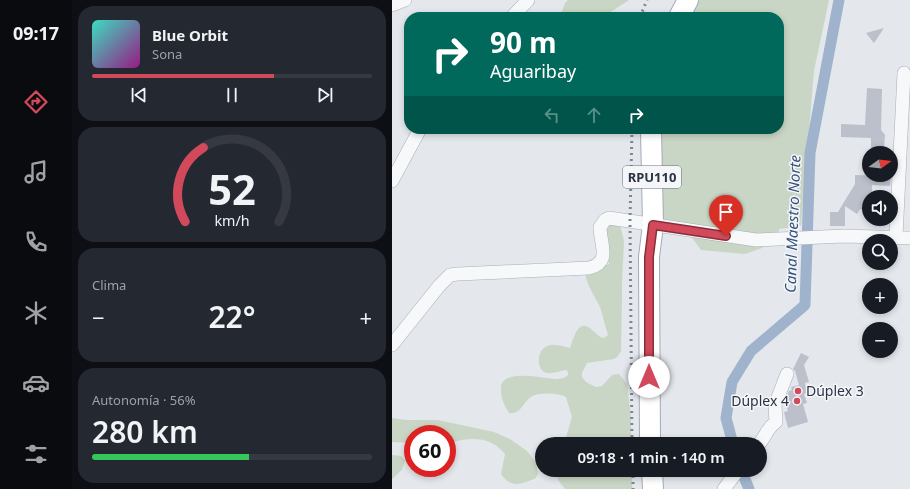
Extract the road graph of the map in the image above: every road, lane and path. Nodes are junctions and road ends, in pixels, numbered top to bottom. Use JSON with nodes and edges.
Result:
{"nodes":[{"id":1,"x":405,"y":0,"type":"edge"},
{"id":2,"x":528,"y":0,"type":"edge"},
{"id":3,"x":688,"y":0,"type":"edge"},
{"id":4,"x":392,"y":5,"type":"edge"},
{"id":5,"x":517,"y":12,"type":"edge"},
{"id":6,"x":682,"y":12,"type":"edge"},
{"id":7,"x":904,"y":73,"type":"dead end"},
{"id":8,"x":417,"y":134,"type":"edge"},
{"id":9,"x":651,"y":134,"type":"edge"},
{"id":10,"x":392,"y":181,"type":"edge"},
{"id":11,"x":653,"y":225,"type":"junction"},
{"id":12,"x":896,"y":234,"type":"edge"},
{"id":13,"x":862,"y":236,"type":"edge"},
{"id":14,"x":898,"y":237,"type":"edge"},
{"id":15,"x":910,"y":238,"type":"edge"},
{"id":16,"x":392,"y":345,"type":"edge"},
{"id":17,"x":787,"y":374,"type":"dead end"},
{"id":18,"x":650,"y":437,"type":"edge"},
{"id":19,"x":767,"y":440,"type":"edge"},
{"id":20,"x":652,"y":477,"type":"edge"},
{"id":21,"x":733,"y":477,"type":"edge"},
{"id":22,"x":652,"y":489,"type":"edge"},
{"id":23,"x":724,"y":489,"type":"edge"}],
"edges":[{"from":1,"to":4,"type":"street"},
{"from":2,"to":5,"type":"street"},
{"from":3,"to":6,"type":"main road"},
{"from":7,"to":12,"type":"street"},
{"from":8,"to":10,"type":"street"},
{"from":9,"to":11,"type":"main road","number":"RPU110"},
{"from":11,"to":13,"type":"street"},
{"from":11,"to":16,"type":"street"},
{"from":11,"to":18,"type":"main road","number":"RPU110"},
{"from":14,"to":15,"type":"street"},
{"from":17,"to":19,"type":"street"},
{"from":20,"to":22,"type":"main road"},
{"from":21,"to":23,"type":"street"}]}
